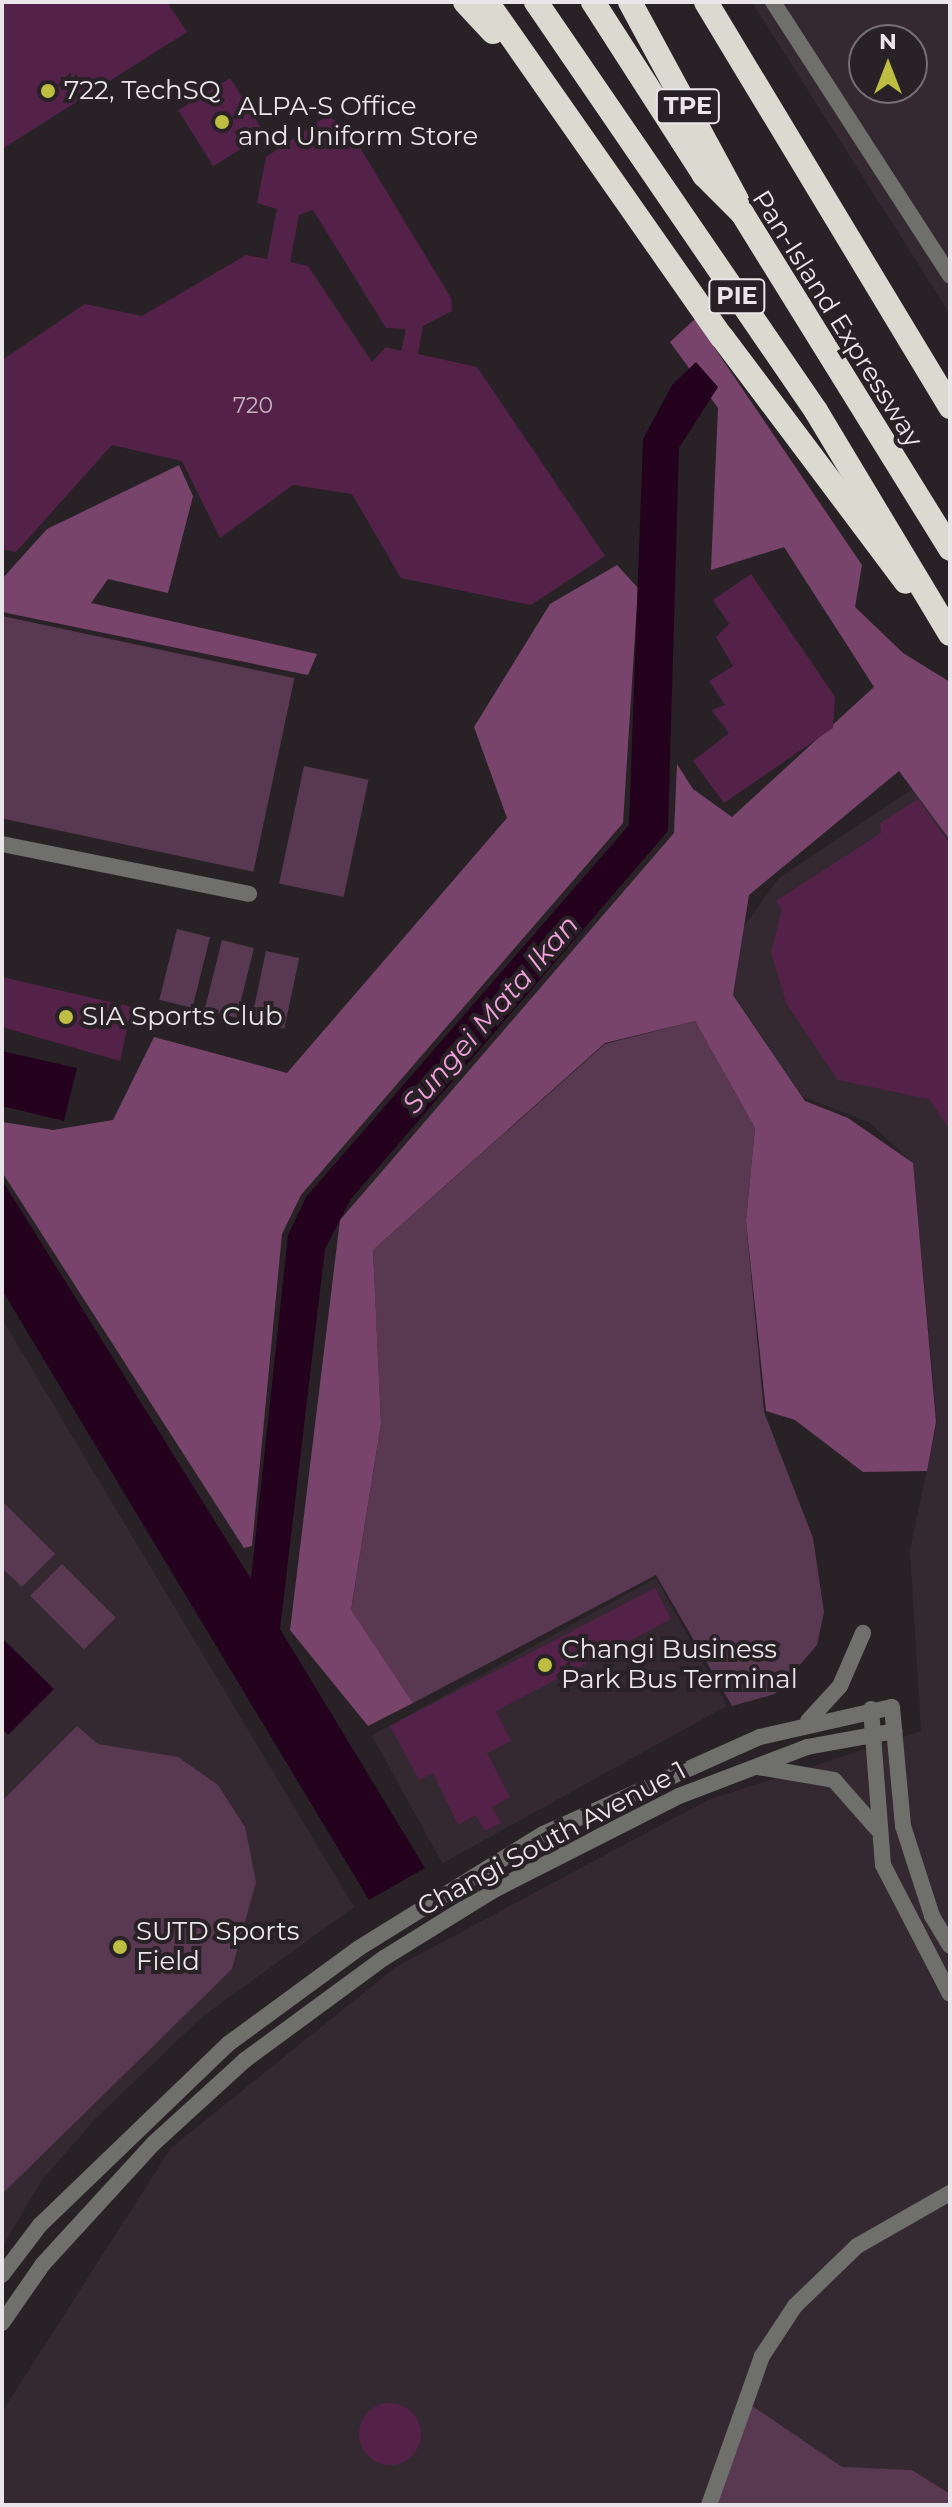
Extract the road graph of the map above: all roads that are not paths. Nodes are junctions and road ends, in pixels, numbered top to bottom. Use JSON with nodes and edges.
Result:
{"nodes":[{"id":1,"x":465,"y":2,"type":"edge"},
{"id":2,"x":487,"y":2,"type":"edge"},
{"id":3,"x":536,"y":2,"type":"edge"},
{"id":4,"x":593,"y":2,"type":"edge"},
{"id":5,"x":630,"y":2,"type":"edge"},
{"id":6,"x":706,"y":2,"type":"edge"},
{"id":7,"x":773,"y":2,"type":"edge"},
{"id":8,"x":520,"y":51,"type":"junction"},
{"id":9,"x":742,"y":213,"type":"junction"},
{"id":10,"x":950,"y":276,"type":"edge"},
{"id":11,"x":950,"y":407,"type":"edge"},
{"id":12,"x":950,"y":549,"type":"edge"},
{"id":13,"x":927,"y":598,"type":"junction"},
{"id":14,"x":950,"y":634,"type":"edge"},
{"id":15,"x":2,"y":844,"type":"edge"},
{"id":16,"x":249,"y":894,"type":"dead end"},
{"id":17,"x":863,"y":1633,"type":"dead end"},
{"id":18,"x":871,"y":1709,"type":"junction"},
{"id":19,"x":807,"y":1722,"type":"junction"},
{"id":20,"x":895,"y":1731,"type":"junction"},
{"id":21,"x":873,"y":1735,"type":"junction"},
{"id":22,"x":748,"y":1766,"type":"junction"},
{"id":23,"x":877,"y":1829,"type":"junction"},
{"id":24,"x":950,"y":1946,"type":"edge"},
{"id":25,"x":950,"y":1994,"type":"edge"},
{"id":26,"x":950,"y":2181,"type":"edge"},
{"id":27,"x":945,"y":2195,"type":"edge"},
{"id":28,"x":2,"y":2275,"type":"edge"},
{"id":29,"x":2,"y":2323,"type":"edge"},
{"id":30,"x":709,"y":2505,"type":"edge"}],
"edges":[{"from":1,"to":8,"type":"highway"},
{"from":2,"to":8,"type":"highway"},
{"from":3,"to":13,"type":"highway","number":"PIE"},
{"from":4,"to":9,"type":"highway","name":"Pan-Island Expressway","number":"PIE"},
{"from":5,"to":9,"type":"highway","number":"TPE"},
{"from":6,"to":11,"type":"highway"},
{"from":7,"to":10,"type":"street"},
{"from":8,"to":13,"type":"highway"},
{"from":9,"to":12,"type":"highway","name":"Pan-Island Expressway","number":"PIE"},
{"from":13,"to":14,"type":"highway","number":"PIE"},
{"from":15,"to":16,"type":"street"},
{"from":17,"to":19,"type":"street"},
{"from":18,"to":19,"type":"street","name":"Changi South Avenue 1"},
{"from":18,"to":20,"type":"street","name":"Changi South Avenue 1"},
{"from":18,"to":21,"type":"street"},
{"from":19,"to":28,"type":"street","name":"Changi South Avenue 1"},
{"from":20,"to":21,"type":"street","name":"Changi South Avenue 1"},
{"from":20,"to":24,"type":"street"},
{"from":21,"to":22,"type":"street","name":"Changi South Avenue 1"},
{"from":21,"to":23,"type":"street"},
{"from":22,"to":23,"type":"street"},
{"from":22,"to":29,"type":"street","name":"Changi South Avenue 1"},
{"from":23,"to":25,"type":"street"},
{"from":26,"to":27,"type":"street"},
{"from":27,"to":30,"type":"street"}]}
